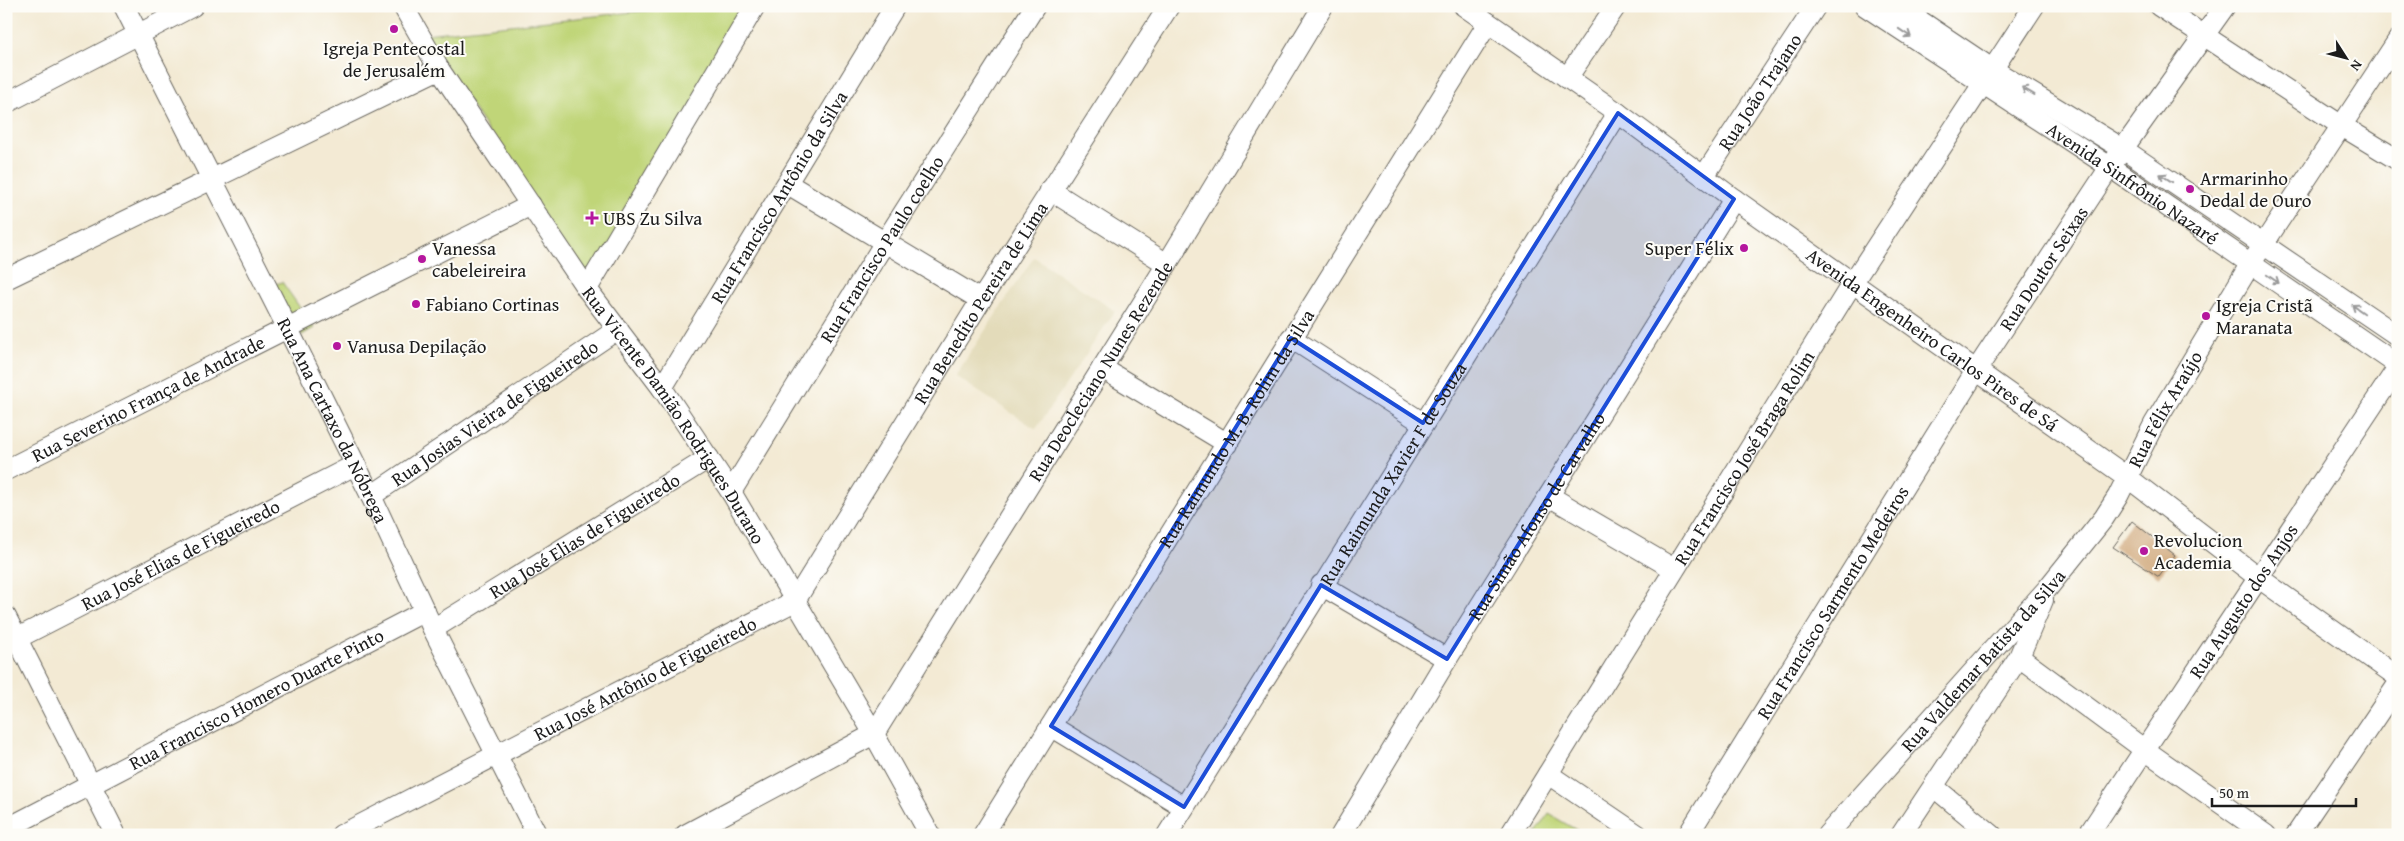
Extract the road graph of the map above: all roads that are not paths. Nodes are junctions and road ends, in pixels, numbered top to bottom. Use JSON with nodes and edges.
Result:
{"nodes":[{"id":1,"x":124,"y":6,"type":"edge"},
{"id":2,"x":193,"y":6,"type":"edge"},
{"id":3,"x":755,"y":6,"type":"edge"},
{"id":4,"x":895,"y":6,"type":"edge"},
{"id":5,"x":1035,"y":6,"type":"edge"},
{"id":6,"x":1169,"y":6,"type":"edge"},
{"id":7,"x":1323,"y":6,"type":"edge"},
{"id":8,"x":1464,"y":6,"type":"edge"},
{"id":9,"x":1616,"y":6,"type":"edge"},
{"id":10,"x":1816,"y":6,"type":"edge"},
{"id":11,"x":1865,"y":6,"type":"edge"},
{"id":12,"x":1898,"y":6,"type":"edge"},
{"id":13,"x":2034,"y":6,"type":"edge"},
{"id":14,"x":2160,"y":6,"type":"edge"},
{"id":15,"x":2225,"y":6,"type":"edge"},
{"id":16,"x":407,"y":7,"type":"edge"},
{"id":17,"x":1488,"y":23,"type":"junction"},
{"id":18,"x":138,"y":34,"type":"junction"},
{"id":19,"x":2204,"y":35,"type":"junction"},
{"id":20,"x":2398,"y":40,"type":"edge"},
{"id":21,"x":438,"y":68,"type":"junction"},
{"id":22,"x":1987,"y":77,"type":"junction"},
{"id":23,"x":1567,"y":78,"type":"junction"},
{"id":24,"x":6,"y":103,"type":"edge"},
{"id":25,"x":1618,"y":113,"type":"junction"},
{"id":26,"x":2342,"y":126,"type":"junction"},
{"id":27,"x":2123,"y":149,"type":"junction"},
{"id":28,"x":2398,"y":160,"type":"edge"},
{"id":29,"x":2110,"y":167,"type":"junction"},
{"id":30,"x":1704,"y":176,"type":"junction"},
{"id":31,"x":212,"y":179,"type":"junction"},
{"id":32,"x":788,"y":184,"type":"junction"},
{"id":33,"x":1050,"y":190,"type":"junction"},
{"id":34,"x":1734,"y":198,"type":"junction"},
{"id":35,"x":531,"y":205,"type":"junction"},
{"id":36,"x":885,"y":242,"type":"junction"},
{"id":37,"x":2264,"y":243,"type":"junction"},
{"id":38,"x":2251,"y":263,"type":"junction"},
{"id":39,"x":1167,"y":264,"type":"junction"},
{"id":40,"x":6,"y":279,"type":"edge"},
{"id":41,"x":1853,"y":282,"type":"junction"},
{"id":42,"x":587,"y":289,"type":"junction"},
{"id":43,"x":981,"y":300,"type":"junction"},
{"id":44,"x":288,"y":329,"type":"junction"},
{"id":45,"x":618,"y":329,"type":"junction"},
{"id":46,"x":2398,"y":336,"type":"edge"},
{"id":47,"x":1291,"y":338,"type":"junction"},
{"id":48,"x":2398,"y":366,"type":"edge"},
{"id":49,"x":1102,"y":368,"type":"junction"},
{"id":50,"x":1977,"y":369,"type":"junction"},
{"id":51,"x":662,"y":388,"type":"junction"},
{"id":52,"x":1423,"y":423,"type":"junction"},
{"id":53,"x":1228,"y":444,"type":"junction"},
{"id":54,"x":709,"y":458,"type":"junction"},
{"id":55,"x":355,"y":465,"type":"junction"},
{"id":56,"x":6,"y":470,"type":"edge"},
{"id":57,"x":2127,"y":477,"type":"junction"},
{"id":58,"x":731,"y":492,"type":"junction"},
{"id":59,"x":371,"y":496,"type":"junction"},
{"id":60,"x":1549,"y":496,"type":"junction"},
{"id":61,"x":1674,"y":569,"type":"junction"},
{"id":62,"x":2259,"y":578,"type":"junction"},
{"id":63,"x":1321,"y":585,"type":"junction"},
{"id":64,"x":2047,"y":589,"type":"junction"},
{"id":65,"x":795,"y":602,"type":"junction"},
{"id":66,"x":424,"y":611,"type":"junction"},
{"id":67,"x":6,"y":617,"type":"edge"},
{"id":68,"x":433,"y":629,"type":"junction"},
{"id":69,"x":12,"y":641,"type":"edge"},
{"id":70,"x":2019,"y":657,"type":"junction"},
{"id":71,"x":1447,"y":660,"type":"junction"},
{"id":72,"x":2398,"y":677,"type":"edge"},
{"id":73,"x":2398,"y":684,"type":"edge"},
{"id":74,"x":1051,"y":726,"type":"junction"},
{"id":75,"x":874,"y":734,"type":"junction"},
{"id":76,"x":2145,"y":750,"type":"junction"},
{"id":77,"x":497,"y":754,"type":"junction"},
{"id":78,"x":1548,"y":774,"type":"junction"},
{"id":79,"x":90,"y":786,"type":"junction"},
{"id":80,"x":1934,"y":787,"type":"junction"},
{"id":81,"x":1184,"y":807,"type":"junction"},
{"id":82,"x":6,"y":829,"type":"edge"},
{"id":83,"x":116,"y":835,"type":"edge"},
{"id":84,"x":341,"y":835,"type":"edge"},
{"id":85,"x":538,"y":835,"type":"edge"},
{"id":86,"x":684,"y":835,"type":"edge"},
{"id":87,"x":930,"y":835,"type":"edge"},
{"id":88,"x":983,"y":835,"type":"edge"},
{"id":89,"x":1167,"y":835,"type":"edge"},
{"id":90,"x":1341,"y":835,"type":"edge"},
{"id":91,"x":1510,"y":835,"type":"edge"},
{"id":92,"x":1638,"y":835,"type":"edge"},
{"id":93,"x":1688,"y":835,"type":"edge"},
{"id":94,"x":1827,"y":835,"type":"edge"},
{"id":95,"x":1901,"y":835,"type":"edge"},
{"id":96,"x":1992,"y":835,"type":"edge"},
{"id":97,"x":2088,"y":835,"type":"edge"},
{"id":98,"x":2266,"y":835,"type":"edge"},
{"id":99,"x":2296,"y":835,"type":"edge"}],
"edges":[{"from":1,"to":18,"type":"street","name":"Rua Ana Cartaxo da Nóbrega"},
{"from":2,"to":18,"type":"street"},
{"from":3,"to":42,"type":"street"},
{"from":4,"to":32,"type":"street","name":"Rua Francisco Antônio da Silva"},
{"from":5,"to":36,"type":"street","name":"Rua Francisco Paulo coelho"},
{"from":6,"to":33,"type":"street","name":"Rua Benedito Pereira de Lima"},
{"from":7,"to":39,"type":"street","name":"Rua Deocleciano Nunes Rezende"},
{"from":8,"to":17,"type":"street","name":"Avenida Engenheiro Carlos Pires de Sá"},
{"from":9,"to":23,"type":"street"},
{"from":10,"to":30,"type":"street","name":"Rua João Trajano"},
{"from":11,"to":22,"type":"street","name":"Avenida Sinfrônio Nazaré","one_way":true},
{"from":12,"to":22,"type":"street","name":"Avenida Sinfrônio Nazaré"},
{"from":13,"to":22,"type":"street","name":"Rua Francisco José Braga Rolim"},
{"from":14,"to":19,"type":"street"},
{"from":15,"to":19,"type":"street"},
{"from":16,"to":21,"type":"street","name":"Rua Vicente Damião Rodrigues Durano"},
{"from":17,"to":23,"type":"street","name":"Avenida Engenheiro Carlos Pires de Sá"},
{"from":17,"to":47,"type":"street","name":"Rua Raimundo M. B. Rolim da Silva"},
{"from":18,"to":24,"type":"street"},
{"from":18,"to":31,"type":"street","name":"Rua Ana Cartaxo da Nóbrega"},
{"from":19,"to":26,"type":"street"},
{"from":19,"to":27,"type":"street"},
{"from":20,"to":26,"type":"street"},
{"from":21,"to":31,"type":"street"},
{"from":21,"to":35,"type":"street","name":"Rua Vicente Damião Rodrigues Durano"},
{"from":27,"to":22,"type":"street","name":"Avenida Sinfrônio Nazaré","one_way":true},
{"from":22,"to":29,"type":"street","name":"Avenida Sinfrônio Nazaré"},
{"from":22,"to":41,"type":"street","name":"Rua Francisco José Braga Rolim"},
{"from":23,"to":25,"type":"street","name":"Avenida Engenheiro Carlos Pires de Sá"},
{"from":25,"to":30,"type":"street","name":"Avenida Engenheiro Carlos Pires de Sá"},
{"from":25,"to":52,"type":"street","name":"Rua Raimunda Xavier F de Souza"},
{"from":26,"to":28,"type":"street"},
{"from":26,"to":37,"type":"street"},
{"from":27,"to":29,"type":"street","name":"Rua Doutor Seixas"},
{"from":37,"to":27,"type":"street","name":"Avenida Sinfrônio Nazaré","one_way":true},
{"from":29,"to":38,"type":"street","name":"Avenida Sinfrônio Nazaré"},
{"from":29,"to":50,"type":"street","name":"Rua Doutor Seixas"},
{"from":30,"to":34,"type":"street","name":"Avenida Engenheiro Carlos Pires de Sá"},
{"from":31,"to":40,"type":"street"},
{"from":31,"to":44,"type":"street","name":"Rua Ana Cartaxo da Nóbrega"},
{"from":32,"to":36,"type":"street"},
{"from":32,"to":51,"type":"street","name":"Rua Francisco Antônio da Silva"},
{"from":33,"to":39,"type":"street"},
{"from":33,"to":43,"type":"street","name":"Rua Benedito Pereira de Lima"},
{"from":34,"to":41,"type":"street","name":"Avenida Engenheiro Carlos Pires de Sá"},
{"from":34,"to":60,"type":"street","name":"Rua Simão Afonso de Carvalho"},
{"from":35,"to":42,"type":"street","name":"Rua Vicente Damião Rodrigues Durano"},
{"from":35,"to":44,"type":"street","name":"Rua Severino França de Andrade"},
{"from":36,"to":43,"type":"street"},
{"from":36,"to":58,"type":"street","name":"Rua Francisco Paulo coelho"},
{"from":37,"to":38,"type":"street","name":"Rua Félix Araújo"},
{"from":46,"to":37,"type":"street","name":"Avenida Sinfrônio Nazaré","one_way":true},
{"from":38,"to":48,"type":"street","name":"Avenida Sinfrônio Nazaré","one_way":true},
{"from":38,"to":57,"type":"street","name":"Rua Félix Araújo"},
{"from":39,"to":49,"type":"street","name":"Rua Deocleciano Nunes Rezende"},
{"from":41,"to":50,"type":"street","name":"Avenida Engenheiro Carlos Pires de Sá"},
{"from":41,"to":61,"type":"street","name":"Rua Francisco José Braga Rolim"},
{"from":42,"to":45,"type":"street","name":"Rua Vicente Damião Rodrigues Durano"},
{"from":43,"to":65,"type":"street","name":"Rua Benedito Pereira de Lima"},
{"from":44,"to":55,"type":"street","name":"Rua Ana Cartaxo da Nóbrega"},
{"from":44,"to":56,"type":"street","name":"Rua Severino França de Andrade"},
{"from":45,"to":51,"type":"street","name":"Rua Vicente Damião Rodrigues Durano"},
{"from":45,"to":59,"type":"street","name":"Rua Josias Vieira de Figueiredo"},
{"from":47,"to":52,"type":"street"},
{"from":47,"to":53,"type":"street","name":"Rua Raimundo M. B. Rolim da Silva"},
{"from":48,"to":62,"type":"street","name":"Rua Augusto dos Anjos"},
{"from":49,"to":53,"type":"street"},
{"from":49,"to":75,"type":"street","name":"Rua Deocleciano Nunes Rezende"},
{"from":50,"to":57,"type":"street","name":"Avenida Engenheiro Carlos Pires de Sá"},
{"from":50,"to":93,"type":"street","name":"Rua Francisco Sarmento Medeiros"},
{"from":51,"to":54,"type":"street","name":"Rua Vicente Damião Rodrigues Durano"},
{"from":52,"to":63,"type":"street","name":"Rua Raimunda Xavier F de Souza"},
{"from":53,"to":74,"type":"street","name":"Rua Raimundo M. B. Rolim da Silva"},
{"from":54,"to":58,"type":"street","name":"Rua Vicente Damião Rodrigues Durano"},
{"from":54,"to":68,"type":"street","name":"Rua José Elias de Figueiredo"},
{"from":55,"to":59,"type":"street","name":"Rua Ana Cartaxo da Nóbrega"},
{"from":55,"to":69,"type":"street","name":"Rua José Elias de Figueiredo"},
{"from":57,"to":62,"type":"street","name":"Avenida Engenheiro Carlos Pires de Sá"},
{"from":57,"to":64,"type":"street","name":"Rua Valdemar Batista da Silva"},
{"from":58,"to":65,"type":"street","name":"Rua Vicente Damião Rodrigues Durano"},
{"from":59,"to":66,"type":"street","name":"Rua Ana Cartaxo da Nóbrega"},
{"from":60,"to":61,"type":"street"},
{"from":60,"to":71,"type":"street","name":"Rua Simão Afonso de Carvalho"},
{"from":61,"to":78,"type":"street","name":"Rua Francisco José Braga Rolim"},
{"from":62,"to":72,"type":"street","name":"Avenida Engenheiro Carlos Pires de Sá"},
{"from":62,"to":76,"type":"street","name":"Rua Augusto dos Anjos"},
{"from":63,"to":71,"type":"street"},
{"from":63,"to":81,"type":"street","name":"Rua Raimunda Xavier F de Souza"},
{"from":64,"to":70,"type":"street"},
{"from":64,"to":94,"type":"street","name":"Rua Valdemar Batista da Silva"},
{"from":65,"to":75,"type":"street","name":"Rua Vicente Damião Rodrigues Durano"},
{"from":65,"to":77,"type":"street","name":"Rua José Antônio de Figueiredo"},
{"from":66,"to":68,"type":"street","name":"Rua Ana Cartaxo da Nóbrega"},
{"from":66,"to":79,"type":"street","name":"Rua Francisco Homero Duarte Pinto"},
{"from":67,"to":69,"type":"street"},
{"from":68,"to":77,"type":"street","name":"Rua Ana Cartaxo da Nóbrega"},
{"from":69,"to":79,"type":"street"},
{"from":70,"to":76,"type":"street"},
{"from":70,"to":80,"type":"street"},
{"from":71,"to":90,"type":"street","name":"Rua Simão Afonso de Carvalho"},
{"from":73,"to":99,"type":"street"},
{"from":74,"to":81,"type":"street"},
{"from":74,"to":88,"type":"street","name":"Rua Raimundo M. B. Rolim da Silva"},
{"from":75,"to":86,"type":"street"},
{"from":75,"to":87,"type":"street","name":"Rua Vicente Damião Rodrigues Durano"},
{"from":76,"to":97,"type":"street","name":"Rua Augusto dos Anjos"},
{"from":76,"to":98,"type":"street"},
{"from":77,"to":84,"type":"street","name":"Rua José Antônio de Figueiredo"},
{"from":77,"to":85,"type":"street","name":"Rua Ana Cartaxo da Nóbrega"},
{"from":78,"to":91,"type":"street","name":"Rua Francisco José Braga Rolim"},
{"from":78,"to":92,"type":"street"},
{"from":79,"to":82,"type":"street"},
{"from":79,"to":83,"type":"street"},
{"from":80,"to":95,"type":"street"},
{"from":80,"to":96,"type":"street"},
{"from":81,"to":89,"type":"street","name":"Rua Raimunda Xavier F de Souza"}]}
